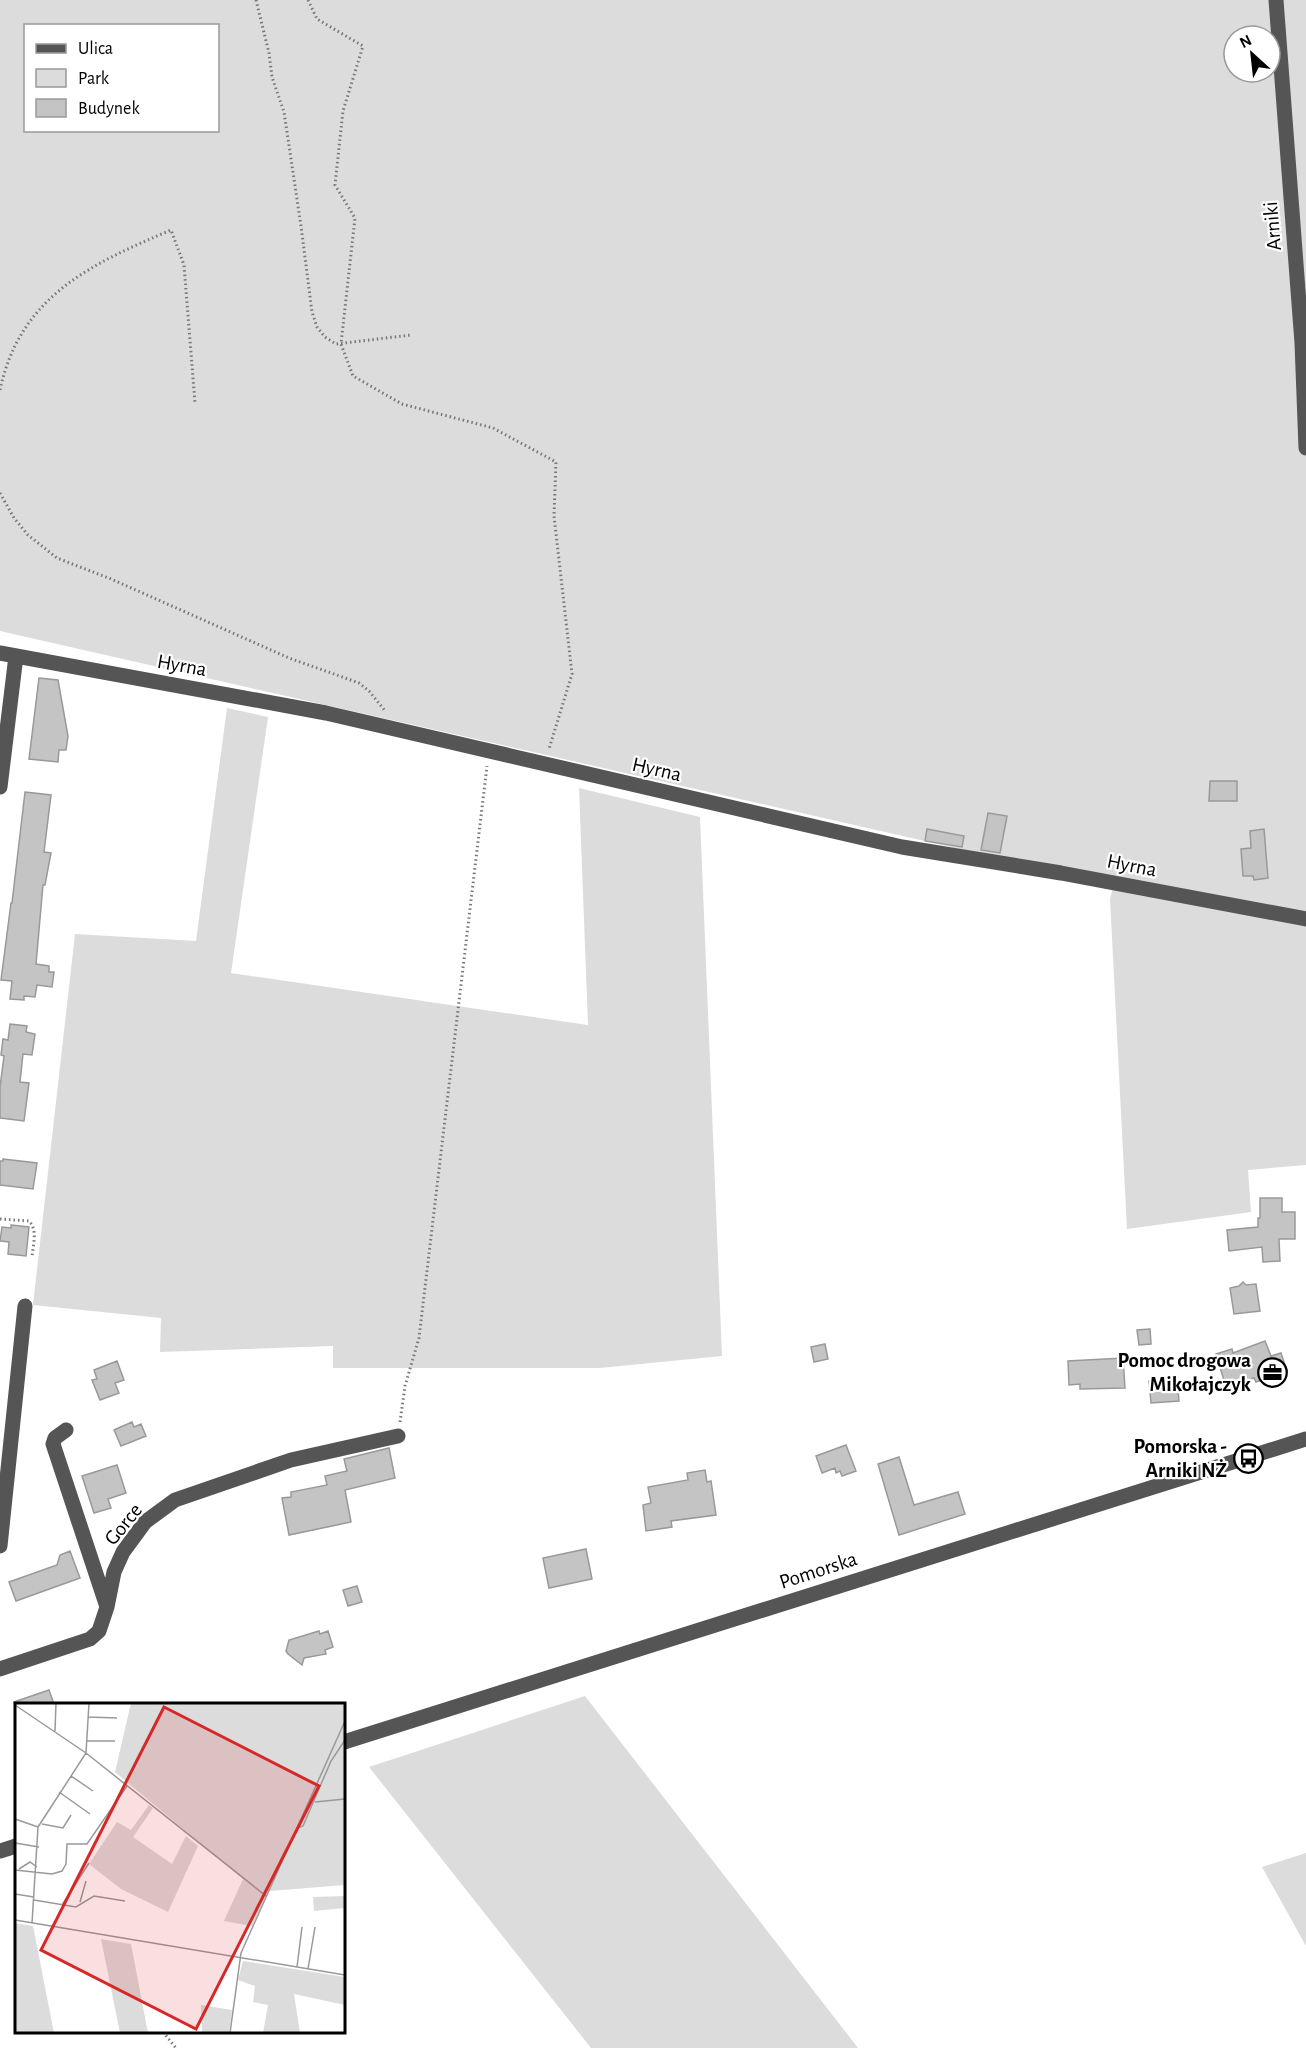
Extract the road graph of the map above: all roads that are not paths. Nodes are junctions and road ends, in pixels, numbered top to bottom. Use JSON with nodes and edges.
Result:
{"nodes":[{"id":1,"x":1276,"y":0,"type":"edge"},
{"id":2,"x":1304,"y":355,"type":"edge"},
{"id":3,"x":1306,"y":448,"type":"edge"},
{"id":4,"x":0,"y":653,"type":"edge"},
{"id":5,"x":16,"y":656,"type":"junction"},
{"id":6,"x":0,"y":787,"type":"edge"},
{"id":7,"x":1306,"y":919,"type":"edge"},
{"id":8,"x":25,"y":1306,"type":"dead end"},
{"id":9,"x":66,"y":1431,"type":"dead end"},
{"id":10,"x":398,"y":1436,"type":"road end"},
{"id":11,"x":1306,"y":1440,"type":"edge"},
{"id":12,"x":0,"y":1546,"type":"edge"},
{"id":13,"x":107,"y":1607,"type":"junction"},
{"id":14,"x":0,"y":1669,"type":"edge"},
{"id":15,"x":345,"y":1742,"type":"edge"},
{"id":16,"x":15,"y":1846,"type":"edge"},
{"id":17,"x":0,"y":1851,"type":"edge"}],
"edges":[{"from":1,"to":2,"type":"street","name":"Arniki"},
{"from":2,"to":3,"type":"street","name":"Arniki"},
{"from":4,"to":5,"type":"street","name":"Hyrna"},
{"from":5,"to":6,"type":"street"},
{"from":5,"to":7,"type":"street","name":"Hyrna"},
{"from":8,"to":12,"type":"street"},
{"from":9,"to":13,"type":"street"},
{"from":10,"to":13,"type":"street","name":"Gorce"},
{"from":11,"to":15,"type":"street","name":"Pomorska"},
{"from":13,"to":14,"type":"street","name":"Gorce"},
{"from":16,"to":17,"type":"street"}]}
